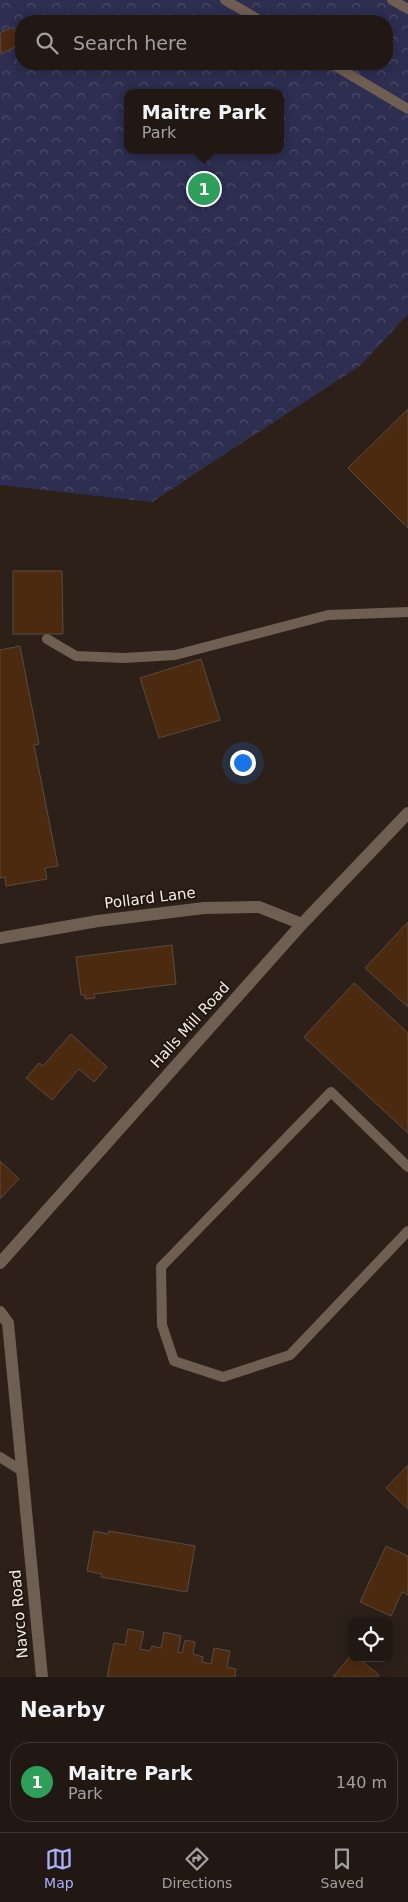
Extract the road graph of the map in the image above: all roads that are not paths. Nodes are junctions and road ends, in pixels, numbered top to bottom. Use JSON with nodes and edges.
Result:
{"nodes":[{"id":1,"x":225,"y":0,"type":"edge"},
{"id":2,"x":392,"y":0,"type":"edge"},
{"id":3,"x":408,"y":9,"type":"edge"},
{"id":4,"x":251,"y":15,"type":"edge"},
{"id":5,"x":342,"y":70,"type":"edge"},
{"id":6,"x":408,"y":109,"type":"edge"},
{"id":7,"x":408,"y":612,"type":"edge"},
{"id":8,"x":47,"y":639,"type":"dead end"},
{"id":9,"x":406,"y":818,"type":"edge"},
{"id":10,"x":302,"y":924,"type":"junction"},
{"id":11,"x":0,"y":938,"type":"edge"},
{"id":12,"x":408,"y":1167,"type":"edge"},
{"id":13,"x":408,"y":1231,"type":"edge"},
{"id":14,"x":0,"y":1263,"type":"edge"},
{"id":15,"x":0,"y":1312,"type":"edge"},
{"id":16,"x":0,"y":1457,"type":"edge"},
{"id":17,"x":22,"y":1471,"type":"junction"},
{"id":18,"x":42,"y":1677,"type":"edge"}],
"edges":[{"from":1,"to":4,"type":"lane"},
{"from":2,"to":3,"type":"lane"},
{"from":5,"to":6,"type":"lane"},
{"from":7,"to":8,"type":"lane"},
{"from":9,"to":10,"type":"street","name":"Halls Mill Road"},
{"from":10,"to":11,"type":"street","name":"Pollard Lane"},
{"from":10,"to":14,"type":"street","name":"Halls Mill Road"},
{"from":12,"to":13,"type":"lane"},
{"from":15,"to":17,"type":"street","name":"Navco Road"},
{"from":16,"to":17,"type":"lane"},
{"from":17,"to":18,"type":"street","name":"Navco Road"}]}
